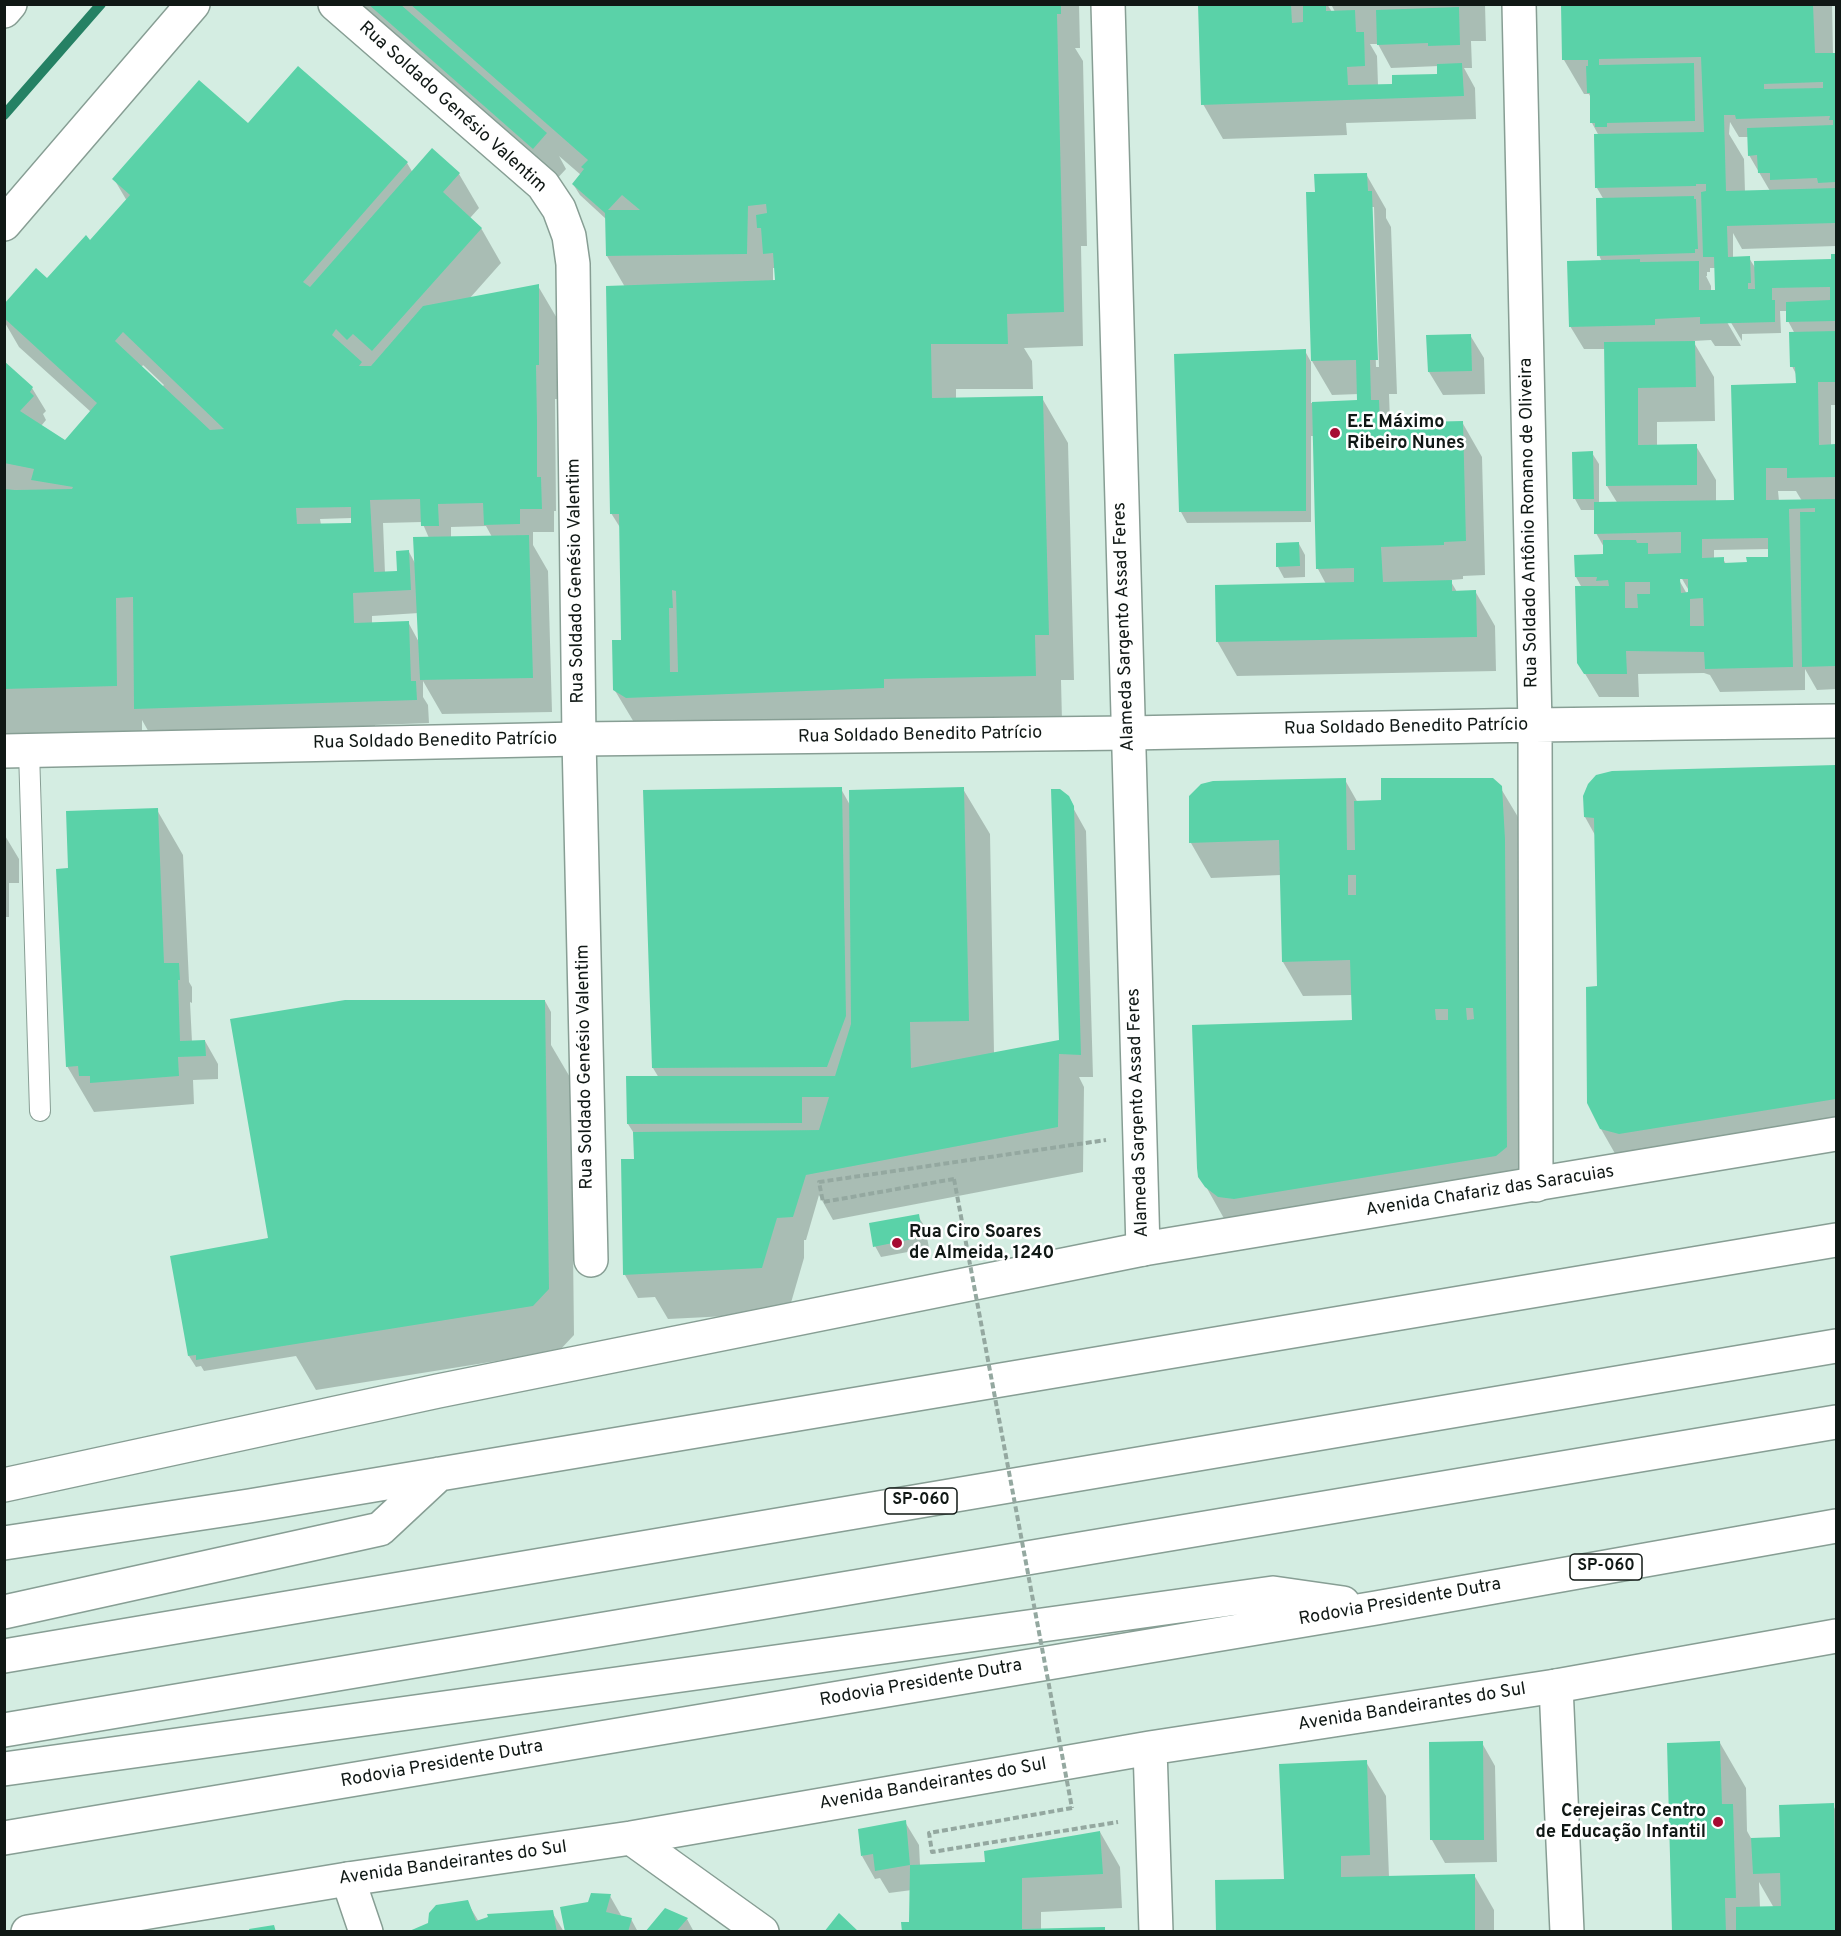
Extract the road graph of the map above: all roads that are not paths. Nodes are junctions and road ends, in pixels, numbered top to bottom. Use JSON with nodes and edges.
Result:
{"nodes":[{"id":1,"x":10,"y":4,"type":"edge"},
{"id":2,"x":193,"y":4,"type":"edge"},
{"id":3,"x":336,"y":4,"type":"edge"},
{"id":4,"x":1108,"y":4,"type":"edge"},
{"id":5,"x":1519,"y":4,"type":"edge"},
{"id":6,"x":4,"y":11,"type":"edge"},
{"id":7,"x":4,"y":224,"type":"edge"},
{"id":8,"x":1836,"y":721,"type":"edge"},
{"id":9,"x":1535,"y":725,"type":"junction"},
{"id":10,"x":1129,"y":733,"type":"junction"},
{"id":11,"x":579,"y":739,"type":"junction"},
{"id":12,"x":17,"y":751,"type":"edge"},
{"id":13,"x":40,"y":1112,"type":"dead end"},
{"id":14,"x":1836,"y":1134,"type":"edge"},
{"id":15,"x":1536,"y":1185,"type":"junction"},
{"id":16,"x":1836,"y":1240,"type":"edge"},
{"id":17,"x":1143,"y":1249,"type":"junction"},
{"id":18,"x":591,"y":1260,"type":"dead end"},
{"id":19,"x":1836,"y":1346,"type":"edge"},
{"id":20,"x":1836,"y":1422,"type":"edge"},
{"id":21,"x":439,"y":1474,"type":"junction"},
{"id":22,"x":4,"y":1485,"type":"edge"},
{"id":23,"x":1836,"y":1526,"type":"edge"},
{"id":24,"x":4,"y":1543,"type":"edge"},
{"id":25,"x":1376,"y":1608,"type":"junction"},
{"id":26,"x":4,"y":1612,"type":"edge"},
{"id":27,"x":1836,"y":1636,"type":"edge"},
{"id":28,"x":4,"y":1656,"type":"edge"},
{"id":29,"x":1556,"y":1686,"type":"junction"},
{"id":30,"x":4,"y":1730,"type":"edge"},
{"id":31,"x":1150,"y":1748,"type":"junction"},
{"id":32,"x":4,"y":1768,"type":"edge"},
{"id":33,"x":4,"y":1838,"type":"edge"},
{"id":34,"x":631,"y":1838,"type":"junction"},
{"id":35,"x":348,"y":1879,"type":"junction"},
{"id":36,"x":28,"y":1932,"type":"edge"},
{"id":37,"x":366,"y":1932,"type":"edge"},
{"id":38,"x":762,"y":1932,"type":"edge"},
{"id":39,"x":1156,"y":1932,"type":"edge"},
{"id":40,"x":1567,"y":1932,"type":"edge"}],
"edges":[{"from":1,"to":6,"type":"main road"},
{"from":2,"to":7,"type":"main road"},
{"from":3,"to":11,"type":"main road","name":"Rua Soldado Genésio Valentim"},
{"from":4,"to":10,"type":"main road","name":"Alameda Sargento Assad Feres"},
{"from":5,"to":9,"type":"main road","name":"Rua Soldado Antônio Romano de Oliveira"},
{"from":8,"to":9,"type":"main road","name":"Rua Soldado Benedito Patrício"},
{"from":9,"to":10,"type":"main road","name":"Rua Soldado Benedito Patrício"},
{"from":9,"to":15,"type":"main road","name":"Rua Soldado Antônio Romano de Oliveira"},
{"from":10,"to":11,"type":"main road","name":"Rua Soldado Benedito Patrício"},
{"from":10,"to":17,"type":"main road","name":"Alameda Sargento Assad Feres"},
{"from":11,"to":12,"type":"main road","name":"Rua Soldado Benedito Patrício"},
{"from":11,"to":18,"type":"main road","name":"Rua Soldado Genésio Valentim"},
{"from":12,"to":13,"type":"lane"},
{"from":14,"to":15,"type":"main road","name":"Avenida Chafariz das Saracuias"},
{"from":15,"to":17,"type":"main road","name":"Avenida Chafariz das Saracuias"},
{"from":16,"to":21,"type":"main road"},
{"from":17,"to":22,"type":"main road","name":"Avenida Chafariz das Saracuias"},
{"from":19,"to":28,"type":"main road","number":"SP-060"},
{"from":20,"to":30,"type":"main road"},
{"from":21,"to":24,"type":"main road"},
{"from":21,"to":26,"type":"main road"},
{"from":23,"to":25,"type":"main road","name":"Rodovia Presidente Dutra","number":"SP-060"},
{"from":25,"to":32,"type":"main road"},
{"from":25,"to":33,"type":"main road","name":"Rodovia Presidente Dutra","number":"SP-060"},
{"from":27,"to":29,"type":"main road","name":"Avenida Bandeirantes do Sul"},
{"from":29,"to":31,"type":"main road","name":"Avenida Bandeirantes do Sul"},
{"from":29,"to":40,"type":"main road"},
{"from":31,"to":34,"type":"main road","name":"Avenida Bandeirantes do Sul"},
{"from":31,"to":39,"type":"main road"},
{"from":34,"to":35,"type":"main road","name":"Avenida Bandeirantes do Sul"},
{"from":34,"to":38,"type":"main road"},
{"from":35,"to":36,"type":"main road","name":"Avenida Bandeirantes do Sul"},
{"from":35,"to":37,"type":"main road"}]}
